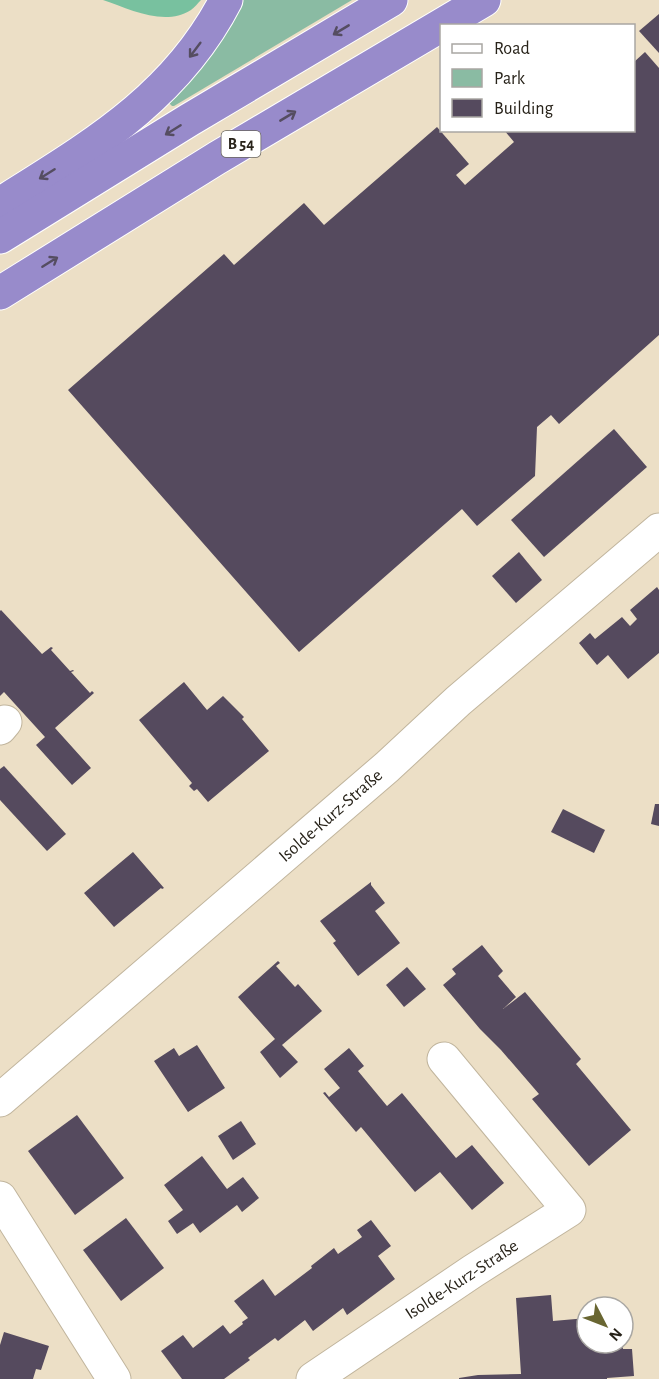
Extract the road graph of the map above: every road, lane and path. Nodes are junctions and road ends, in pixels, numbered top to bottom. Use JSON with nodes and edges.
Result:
{"nodes":[{"id":1,"x":226,"y":0,"type":"edge"},
{"id":2,"x":391,"y":0,"type":"edge"},
{"id":3,"x":484,"y":0,"type":"edge"},
{"id":4,"x":443,"y":24,"type":"edge"},
{"id":5,"x":440,"y":26,"type":"edge"},
{"id":6,"x":0,"y":204,"type":"edge"},
{"id":7,"x":0,"y":237,"type":"edge"},
{"id":8,"x":0,"y":293,"type":"edge"},
{"id":9,"x":659,"y":530,"type":"edge"},
{"id":10,"x":444,"y":1059,"type":"dead end"},
{"id":11,"x":0,"y":1100,"type":"edge"},
{"id":12,"x":0,"y":1198,"type":"edge"},
{"id":13,"x":114,"y":1379,"type":"edge"},
{"id":14,"x":313,"y":1379,"type":"edge"}],
"edges":[{"from":1,"to":6,"type":"highway","one_way":true},
{"from":2,"to":7,"type":"highway","number":"B 54","one_way":true},
{"from":4,"to":3,"type":"highway","number":"B 54","one_way":true},
{"from":8,"to":5,"type":"highway","number":"B 54","one_way":true},
{"from":9,"to":11,"type":"street","name":"Isolde-Kurz-Straße"},
{"from":10,"to":14,"type":"street","name":"Isolde-Kurz-Straße"},
{"from":12,"to":13,"type":"street"}]}
